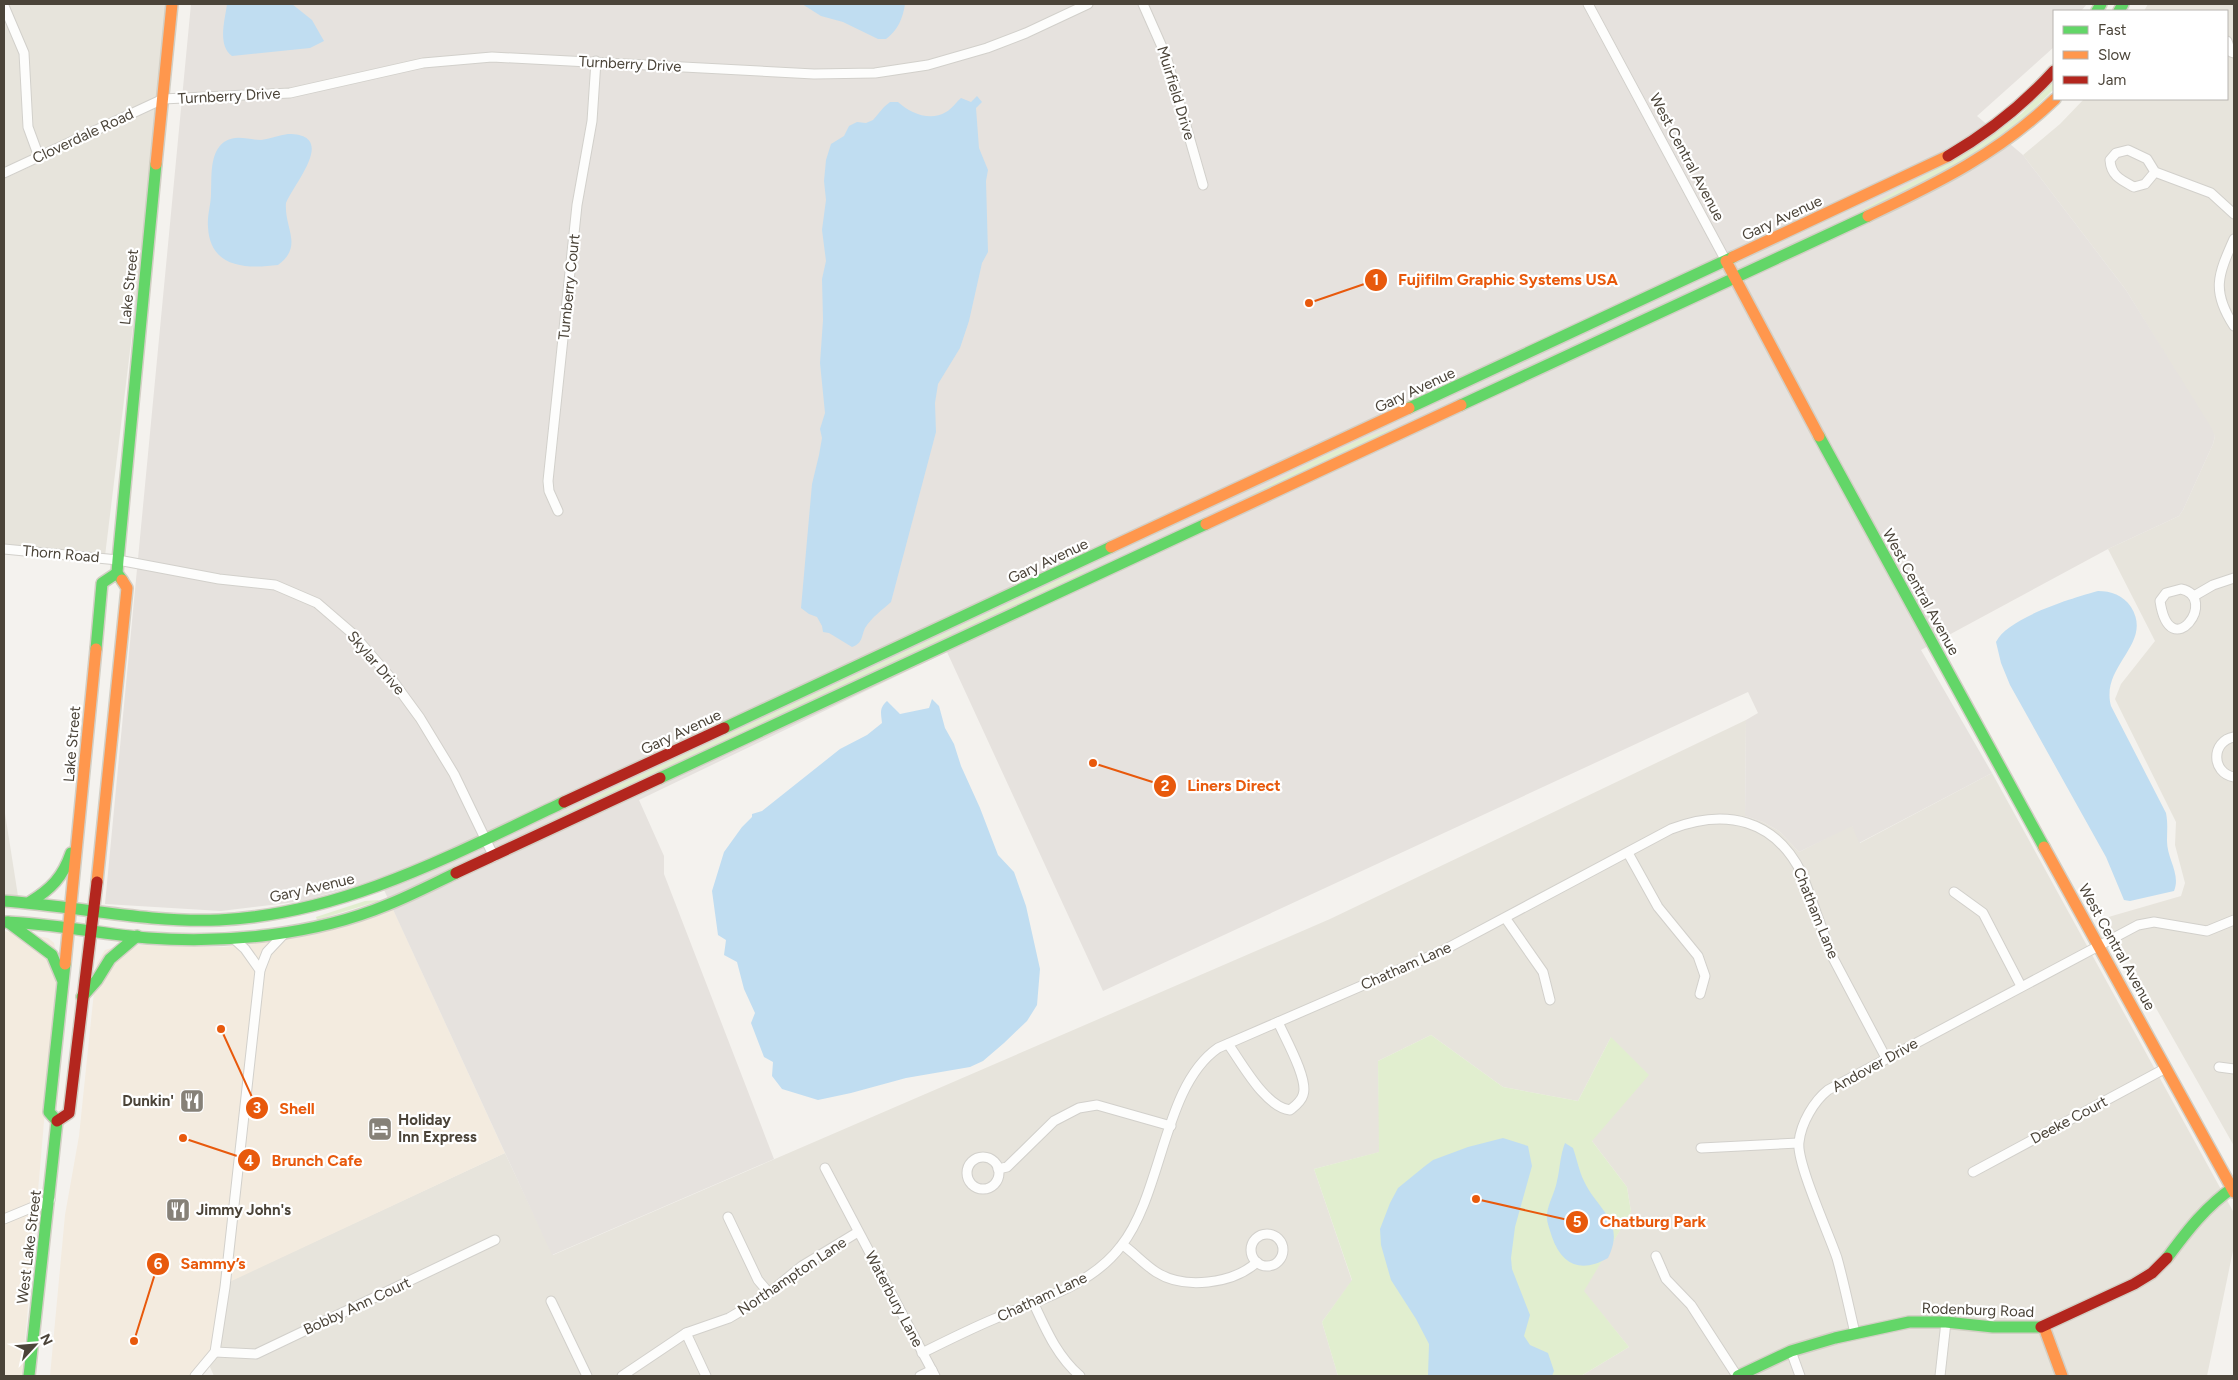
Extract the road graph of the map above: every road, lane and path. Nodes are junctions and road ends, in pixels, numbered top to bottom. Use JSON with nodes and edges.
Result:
{"nodes":[{"id":1,"x":172,"y":4,"type":"edge"},
{"id":2,"x":1088,"y":4,"type":"edge"},
{"id":3,"x":1143,"y":4,"type":"edge"},
{"id":4,"x":1588,"y":4,"type":"edge"},
{"id":5,"x":4,"y":6,"type":"edge"},
{"id":6,"x":596,"y":61,"type":"junction"},
{"id":7,"x":2053,"y":72,"type":"edge"},
{"id":8,"x":163,"y":99,"type":"junction"},
{"id":9,"x":2054,"y":100,"type":"edge"},
{"id":10,"x":39,"y":157,"type":"junction"},
{"id":11,"x":2155,"y":172,"type":"junction"},
{"id":12,"x":4,"y":173,"type":"edge"},
{"id":13,"x":1203,"y":185,"type":"dead end"},
{"id":14,"x":2234,"y":214,"type":"edge"},
{"id":15,"x":2234,"y":239,"type":"edge"},
{"id":16,"x":1726,"y":261,"type":"junction"},
{"id":17,"x":1735,"y":279,"type":"junction"},
{"id":18,"x":2234,"y":326,"type":"edge"},
{"id":19,"x":558,"y":511,"type":"dead end"},
{"id":20,"x":4,"y":549,"type":"edge"},
{"id":21,"x":118,"y":560,"type":"junction"},
{"id":22,"x":117,"y":573,"type":"junction"},
{"id":23,"x":2234,"y":578,"type":"edge"},
{"id":24,"x":2194,"y":596,"type":"junction"},
{"id":25,"x":2234,"y":737,"type":"edge"},
{"id":26,"x":2234,"y":777,"type":"edge"},
{"id":27,"x":79,"y":831,"type":"junction"},
{"id":28,"x":486,"y":839,"type":"junction"},
{"id":29,"x":1628,"y":853,"type":"junction"},
{"id":30,"x":494,"y":857,"type":"junction"},
{"id":31,"x":1954,"y":892,"type":"dead end"},
{"id":32,"x":4,"y":901,"type":"edge"},
{"id":33,"x":30,"y":902,"type":"junction"},
{"id":34,"x":70,"y":907,"type":"junction"},
{"id":35,"x":93,"y":910,"type":"junction"},
{"id":36,"x":1506,"y":919,"type":"junction"},
{"id":37,"x":2234,"y":920,"type":"edge"},
{"id":38,"x":6,"y":922,"type":"edge"},
{"id":39,"x":68,"y":927,"type":"junction"},
{"id":40,"x":90,"y":930,"type":"junction"},
{"id":41,"x":284,"y":934,"type":"junction"},
{"id":42,"x":137,"y":936,"type":"junction"},
{"id":43,"x":234,"y":940,"type":"junction"},
{"id":44,"x":2098,"y":945,"type":"junction"},
{"id":45,"x":260,"y":970,"type":"junction"},
{"id":46,"x":63,"y":980,"type":"junction"},
{"id":47,"x":2021,"y":986,"type":"junction"},
{"id":48,"x":1700,"y":994,"type":"dead end"},
{"id":49,"x":82,"y":997,"type":"junction"},
{"id":50,"x":1550,"y":1000,"type":"dead end"},
{"id":51,"x":1278,"y":1022,"type":"junction"},
{"id":52,"x":1228,"y":1044,"type":"junction"},
{"id":53,"x":1886,"y":1058,"type":"junction"},
{"id":54,"x":2219,"y":1067,"type":"dead end"},
{"id":55,"x":2166,"y":1068,"type":"junction"},
{"id":56,"x":2234,"y":1069,"type":"edge"},
{"id":57,"x":57,"y":1121,"type":"junction"},
{"id":58,"x":1171,"y":1126,"type":"junction"},
{"id":59,"x":1798,"y":1143,"type":"junction"},
{"id":60,"x":1701,"y":1148,"type":"dead end"},
{"id":61,"x":825,"y":1168,"type":"dead end"},
{"id":62,"x":998,"y":1169,"type":"dead end"},
{"id":63,"x":1973,"y":1172,"type":"dead end"},
{"id":64,"x":2233,"y":1189,"type":"edge"},
{"id":65,"x":50,"y":1200,"type":"junction"},
{"id":66,"x":728,"y":1217,"type":"dead end"},
{"id":67,"x":4,"y":1219,"type":"edge"},
{"id":68,"x":858,"y":1232,"type":"junction"},
{"id":69,"x":495,"y":1240,"type":"dead end"},
{"id":70,"x":1123,"y":1245,"type":"junction"},
{"id":71,"x":1656,"y":1256,"type":"dead end"},
{"id":72,"x":1257,"y":1262,"type":"dead end"},
{"id":73,"x":769,"y":1293,"type":"junction"},
{"id":74,"x":551,"y":1301,"type":"dead end"},
{"id":75,"x":1034,"y":1302,"type":"junction"},
{"id":76,"x":1946,"y":1322,"type":"junction"},
{"id":77,"x":2044,"y":1327,"type":"junction"},
{"id":78,"x":686,"y":1333,"type":"junction"},
{"id":79,"x":1855,"y":1333,"type":"junction"},
{"id":80,"x":1790,"y":1351,"type":"junction"},
{"id":81,"x":215,"y":1352,"type":"junction"},
{"id":82,"x":922,"y":1353,"type":"junction"},
{"id":83,"x":933,"y":1373,"type":"edge"},
{"id":84,"x":29,"y":1376,"type":"edge"},
{"id":85,"x":196,"y":1376,"type":"edge"},
{"id":86,"x":586,"y":1376,"type":"edge"},
{"id":87,"x":622,"y":1376,"type":"edge"},
{"id":88,"x":706,"y":1376,"type":"edge"},
{"id":89,"x":920,"y":1376,"type":"edge"},
{"id":90,"x":1080,"y":1376,"type":"edge"},
{"id":91,"x":1738,"y":1376,"type":"edge"},
{"id":92,"x":1800,"y":1376,"type":"edge"},
{"id":93,"x":1940,"y":1376,"type":"edge"},
{"id":94,"x":2062,"y":1376,"type":"edge"}],
"edges":[{"from":1,"to":8,"type":"main road","name":"Lake Street"},
{"from":2,"to":6,"type":"street","name":"Turnberry Drive"},
{"from":3,"to":13,"type":"street","name":"Muirfield Drive"},
{"from":4,"to":16,"type":"street","name":"West Central Avenue"},
{"from":5,"to":10,"type":"street"},
{"from":6,"to":8,"type":"street","name":"Turnberry Drive"},
{"from":6,"to":19,"type":"street","name":"Turnberry Court"},
{"from":7,"to":16,"type":"main road","name":"Gary Avenue"},
{"from":8,"to":10,"type":"street","name":"Cloverdale Road"},
{"from":8,"to":21,"type":"main road","name":"Lake Street"},
{"from":9,"to":17,"type":"main road"},
{"from":10,"to":12,"type":"street","name":"Cloverdale Road"},
{"from":11,"to":11,"type":"street"},
{"from":11,"to":14,"type":"street"},
{"from":15,"to":18,"type":"street"},
{"from":16,"to":17,"type":"main road","name":"West Central Avenue"},
{"from":16,"to":28,"type":"main road","name":"Gary Avenue"},
{"from":17,"to":30,"type":"main road"},
{"from":17,"to":44,"type":"main road","name":"West Central Avenue"},
{"from":20,"to":21,"type":"street","name":"Thorn Road"},
{"from":21,"to":22,"type":"main road","name":"Lake Street"},
{"from":21,"to":28,"type":"street","name":"Skylar Drive"},
{"from":22,"to":27,"type":"main road","name":"Lake Street"},
{"from":22,"to":35,"type":"main road","name":"Lake Street"},
{"from":23,"to":24,"type":"street"},
{"from":24,"to":24,"type":"street"},
{"from":25,"to":26,"type":"street"},
{"from":27,"to":33,"type":"main road"},
{"from":27,"to":34,"type":"main road","name":"Lake Street"},
{"from":28,"to":30,"type":"street","name":"Skylar Drive"},
{"from":28,"to":35,"type":"main road","name":"Gary Avenue"},
{"from":29,"to":36,"type":"street","name":"Chatham Lane"},
{"from":29,"to":48,"type":"street"},
{"from":29,"to":53,"type":"street","name":"Chatham Lane"},
{"from":30,"to":41,"type":"main road"},
{"from":31,"to":47,"type":"street"},
{"from":32,"to":33,"type":"main road","name":"Gary Avenue"},
{"from":33,"to":34,"type":"main road","name":"Gary Avenue"},
{"from":34,"to":35,"type":"main road","name":"Gary Avenue"},
{"from":34,"to":39,"type":"main road","name":"Lake Street"},
{"from":35,"to":40,"type":"main road","name":"Lake Street"},
{"from":36,"to":50,"type":"street"},
{"from":36,"to":51,"type":"street","name":"Chatham Lane"},
{"from":37,"to":44,"type":"street","name":"Andover Drive"},
{"from":38,"to":39,"type":"main road"},
{"from":38,"to":46,"type":"main road"},
{"from":39,"to":40,"type":"main road"},
{"from":39,"to":46,"type":"main road","name":"West Lake Street"},
{"from":40,"to":42,"type":"main road"},
{"from":40,"to":49,"type":"main road","name":"West Lake Street"},
{"from":41,"to":43,"type":"main road"},
{"from":41,"to":45,"type":"street"},
{"from":42,"to":43,"type":"main road"},
{"from":42,"to":49,"type":"main road"},
{"from":43,"to":45,"type":"street"},
{"from":44,"to":47,"type":"street","name":"Andover Drive"},
{"from":44,"to":55,"type":"main road","name":"West Central Avenue"},
{"from":45,"to":81,"type":"street"},
{"from":46,"to":57,"type":"main road","name":"West Lake Street"},
{"from":47,"to":53,"type":"street","name":"Andover Drive"},
{"from":49,"to":57,"type":"main road","name":"West Lake Street"},
{"from":51,"to":52,"type":"street","name":"Chatham Lane"},
{"from":51,"to":52,"type":"street"},
{"from":52,"to":58,"type":"street","name":"Chatham Lane"},
{"from":53,"to":59,"type":"street","name":"Andover Drive"},
{"from":54,"to":56,"type":"street"},
{"from":55,"to":63,"type":"street","name":"Deeke Court"},
{"from":55,"to":64,"type":"main road","name":"West Central Avenue"},
{"from":57,"to":65,"type":"main road","name":"West Lake Street"},
{"from":58,"to":62,"type":"street"},
{"from":58,"to":70,"type":"street","name":"Chatham Lane"},
{"from":59,"to":60,"type":"street"},
{"from":59,"to":79,"type":"street"},
{"from":61,"to":68,"type":"street","name":"Waterbury Lane"},
{"from":64,"to":77,"type":"main road","name":"Rodenburg Road"},
{"from":65,"to":67,"type":"street"},
{"from":65,"to":84,"type":"main road","name":"West Lake Street"},
{"from":66,"to":73,"type":"street"},
{"from":68,"to":73,"type":"street","name":"Northampton Lane"},
{"from":68,"to":82,"type":"street","name":"Waterbury Lane"},
{"from":69,"to":81,"type":"street","name":"Bobby Ann Court"},
{"from":70,"to":72,"type":"street"},
{"from":70,"to":75,"type":"street","name":"Chatham Lane"},
{"from":71,"to":91,"type":"street"},
{"from":73,"to":78,"type":"street","name":"Northampton Lane"},
{"from":74,"to":86,"type":"street"},
{"from":75,"to":82,"type":"street","name":"Chatham Lane"},
{"from":75,"to":90,"type":"street"},
{"from":76,"to":77,"type":"main road","name":"Rodenburg Road"},
{"from":76,"to":79,"type":"main road","name":"Rodenburg Road"},
{"from":76,"to":93,"type":"street"},
{"from":77,"to":94,"type":"main road"},
{"from":78,"to":87,"type":"street","name":"Northampton Lane"},
{"from":78,"to":88,"type":"street"},
{"from":79,"to":80,"type":"main road","name":"Rodenburg Road"},
{"from":80,"to":91,"type":"main road","name":"Rodenburg Road"},
{"from":80,"to":92,"type":"street"},
{"from":81,"to":85,"type":"street"},
{"from":82,"to":83,"type":"street","name":"Waterbury Lane"},
{"from":83,"to":89,"type":"street"}]}
